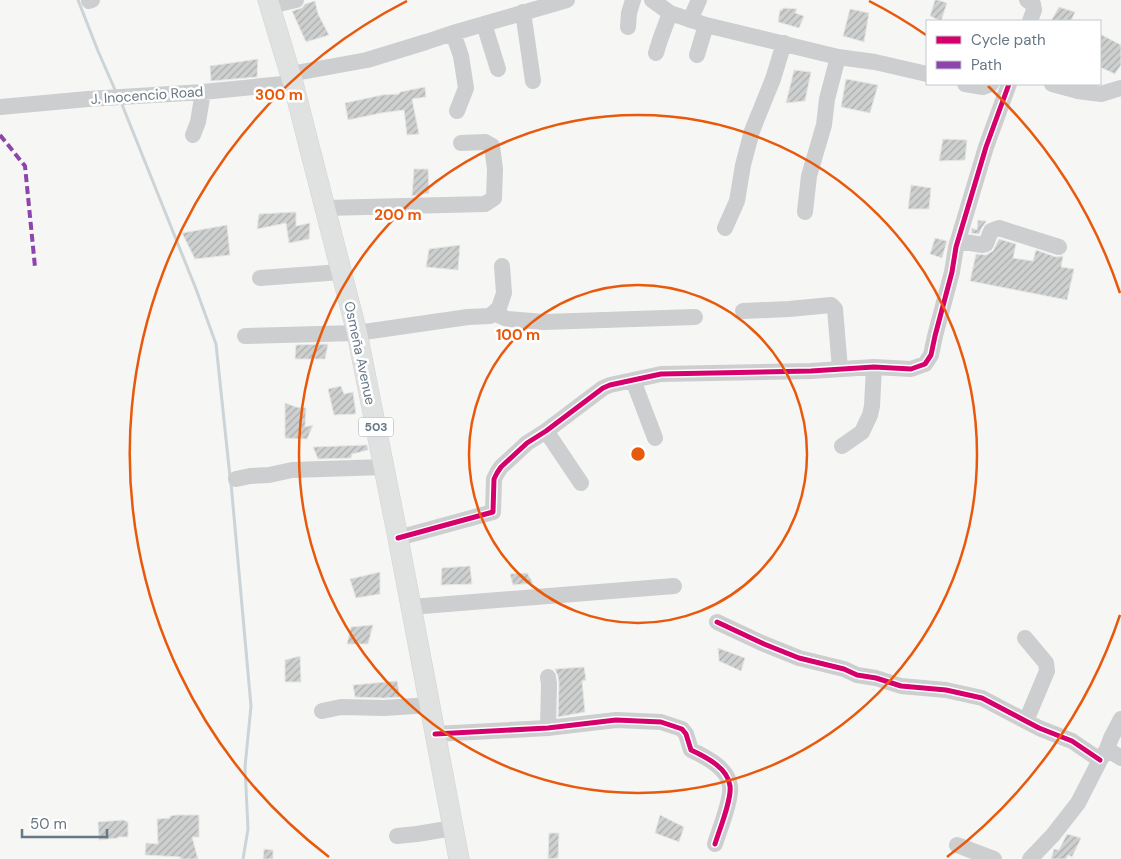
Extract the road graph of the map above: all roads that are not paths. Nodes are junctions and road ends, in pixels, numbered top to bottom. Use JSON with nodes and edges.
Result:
{"nodes":[{"id":1,"x":296,"y":0,"type":"edge"},
{"id":2,"x":567,"y":0,"type":"edge"},
{"id":3,"x":633,"y":0,"type":"edge"},
{"id":4,"x":652,"y":0,"type":"edge"},
{"id":5,"x":699,"y":0,"type":"edge"},
{"id":6,"x":1027,"y":0,"type":"edge"},
{"id":7,"x":269,"y":3,"type":"edge"},
{"id":8,"x":523,"y":12,"type":"junction"},
{"id":9,"x":670,"y":13,"type":"junction"},
{"id":10,"x":690,"y":20,"type":"junction"},
{"id":11,"x":1030,"y":20,"type":"edge"},
{"id":12,"x":484,"y":24,"type":"junction"},
{"id":13,"x":706,"y":25,"type":"junction"},
{"id":14,"x":628,"y":27,"type":"dead end"},
{"id":15,"x":453,"y":33,"type":"junction"},
{"id":16,"x":784,"y":43,"type":"junction"},
{"id":17,"x":656,"y":53,"type":"dead end"},
{"id":18,"x":697,"y":55,"type":"dead end"},
{"id":19,"x":838,"y":57,"type":"junction"},
{"id":20,"x":498,"y":68,"type":"dead end"},
{"id":21,"x":926,"y":74,"type":"edge"},
{"id":22,"x":292,"y":78,"type":"junction"},
{"id":23,"x":533,"y":81,"type":"dead end"},
{"id":24,"x":971,"y":85,"type":"edge"},
{"id":25,"x":988,"y":85,"type":"edge"},
{"id":26,"x":1008,"y":85,"type":"edge"},
{"id":27,"x":1056,"y":85,"type":"edge"},
{"id":28,"x":1121,"y":88,"type":"edge"},
{"id":29,"x":203,"y":92,"type":"junction"},
{"id":30,"x":0,"y":107,"type":"edge"},
{"id":31,"x":457,"y":111,"type":"dead end"},
{"id":32,"x":193,"y":135,"type":"dead end"},
{"id":33,"x":461,"y":143,"type":"dead end"},
{"id":34,"x":325,"y":208,"type":"junction"},
{"id":35,"x":805,"y":212,"type":"dead end"},
{"id":36,"x":725,"y":228,"type":"dead end"},
{"id":37,"x":958,"y":241,"type":"junction"},
{"id":38,"x":1059,"y":247,"type":"dead end"},
{"id":39,"x":502,"y":266,"type":"dead end"},
{"id":40,"x":341,"y":272,"type":"junction"},
{"id":41,"x":260,"y":278,"type":"dead end"},
{"id":42,"x":743,"y":311,"type":"dead end"},
{"id":43,"x":493,"y":313,"type":"junction"},
{"id":44,"x":695,"y":317,"type":"dead end"},
{"id":45,"x":357,"y":333,"type":"junction"},
{"id":46,"x":245,"y":336,"type":"dead end"},
{"id":47,"x":874,"y":367,"type":"junction"},
{"id":48,"x":840,"y":369,"type":"junction"},
{"id":49,"x":633,"y":380,"type":"junction"},
{"id":50,"x":546,"y":431,"type":"junction"},
{"id":51,"x":655,"y":438,"type":"dead end"},
{"id":52,"x":842,"y":446,"type":"dead end"},
{"id":53,"x":384,"y":467,"type":"junction"},
{"id":54,"x":236,"y":479,"type":"dead end"},
{"id":55,"x":581,"y":483,"type":"dead end"},
{"id":56,"x":398,"y":538,"type":"junction"},
{"id":57,"x":674,"y":586,"type":"dead end"},
{"id":58,"x":411,"y":607,"type":"junction"},
{"id":59,"x":717,"y":622,"type":"dead end"},
{"id":60,"x":1025,"y":638,"type":"dead end"},
{"id":61,"x":548,"y":677,"type":"dead end"},
{"id":62,"x":430,"y":704,"type":"junction"},
{"id":63,"x":322,"y":711,"type":"dead end"},
{"id":64,"x":1121,"y":719,"type":"edge"},
{"id":65,"x":1026,"y":721,"type":"junction"},
{"id":66,"x":548,"y":728,"type":"junction"},
{"id":67,"x":435,"y":734,"type":"junction"},
{"id":68,"x":1104,"y":754,"type":"junction"},
{"id":69,"x":1121,"y":758,"type":"edge"},
{"id":70,"x":453,"y":828,"type":"junction"},
{"id":71,"x":397,"y":836,"type":"dead end"},
{"id":72,"x":715,"y":844,"type":"dead end"},
{"id":73,"x":957,"y":845,"type":"dead end"},
{"id":74,"x":459,"y":859,"type":"edge"},
{"id":75,"x":994,"y":859,"type":"edge"},
{"id":76,"x":1030,"y":859,"type":"edge"}],
"edges":[{"from":1,"to":7,"type":"street"},
{"from":2,"to":8,"type":"street","name":"J. Inocencio Road"},
{"from":3,"to":14,"type":"street"},
{"from":4,"to":9,"type":"street"},
{"from":5,"to":10,"type":"street"},
{"from":6,"to":11,"type":"street"},
{"from":7,"to":22,"type":"main road","name":"Osmeña Avenue","number":"503"},
{"from":8,"to":12,"type":"street","name":"J. Inocencio Road"},
{"from":8,"to":23,"type":"street"},
{"from":9,"to":10,"type":"street"},
{"from":9,"to":17,"type":"street"},
{"from":10,"to":13,"type":"street"},
{"from":12,"to":15,"type":"street","name":"J. Inocencio Road"},
{"from":12,"to":20,"type":"street"},
{"from":13,"to":16,"type":"street"},
{"from":13,"to":18,"type":"street"},
{"from":15,"to":22,"type":"street","name":"J. Inocencio Road"},
{"from":15,"to":31,"type":"street"},
{"from":16,"to":19,"type":"street"},
{"from":16,"to":36,"type":"street"},
{"from":19,"to":21,"type":"street"},
{"from":19,"to":35,"type":"street"},
{"from":22,"to":29,"type":"street","name":"J. Inocencio Road"},
{"from":22,"to":34,"type":"main road","name":"Osmeña Avenue","number":"503"},
{"from":24,"to":25,"type":"street"},
{"from":26,"to":37,"type":"street"},
{"from":27,"to":28,"type":"street"},
{"from":29,"to":30,"type":"street","name":"J. Inocencio Road"},
{"from":29,"to":32,"type":"street"},
{"from":33,"to":34,"type":"street"},
{"from":34,"to":40,"type":"main road","name":"Osmeña Avenue","number":"503"},
{"from":37,"to":38,"type":"street"},
{"from":37,"to":47,"type":"street"},
{"from":39,"to":43,"type":"street"},
{"from":40,"to":41,"type":"street"},
{"from":40,"to":45,"type":"main road","name":"Osmeña Avenue","number":"503"},
{"from":42,"to":48,"type":"street"},
{"from":43,"to":44,"type":"street"},
{"from":43,"to":45,"type":"street"},
{"from":45,"to":46,"type":"street"},
{"from":45,"to":53,"type":"main road","name":"Osmeña Avenue","number":"503"},
{"from":47,"to":48,"type":"street"},
{"from":47,"to":52,"type":"street"},
{"from":48,"to":49,"type":"street"},
{"from":49,"to":50,"type":"street"},
{"from":49,"to":51,"type":"street"},
{"from":50,"to":55,"type":"street"},
{"from":50,"to":56,"type":"street"},
{"from":53,"to":54,"type":"street"},
{"from":53,"to":56,"type":"main road","name":"Osmeña Avenue","number":"503"},
{"from":56,"to":58,"type":"main road","name":"Osmeña Avenue","number":"503"},
{"from":57,"to":58,"type":"street"},
{"from":58,"to":62,"type":"main road","name":"Osmeña Avenue","number":"503"},
{"from":59,"to":65,"type":"street"},
{"from":60,"to":65,"type":"street"},
{"from":61,"to":66,"type":"street"},
{"from":62,"to":63,"type":"street"},
{"from":62,"to":67,"type":"main road","name":"Osmeña Avenue","number":"503"},
{"from":64,"to":68,"type":"street"},
{"from":65,"to":68,"type":"street"},
{"from":66,"to":67,"type":"street"},
{"from":66,"to":72,"type":"street"},
{"from":67,"to":70,"type":"main road","name":"Osmeña Avenue","number":"503"},
{"from":68,"to":69,"type":"street"},
{"from":68,"to":76,"type":"street"},
{"from":70,"to":71,"type":"street"},
{"from":70,"to":74,"type":"main road","name":"Osmeña Avenue","number":"503"},
{"from":73,"to":75,"type":"street"}]}
